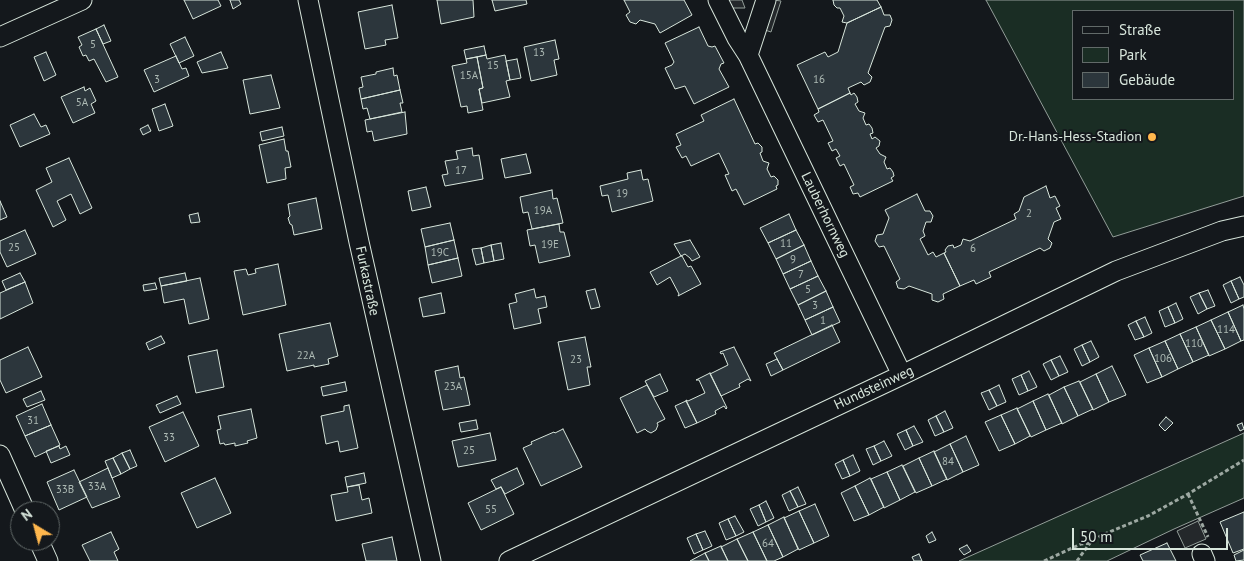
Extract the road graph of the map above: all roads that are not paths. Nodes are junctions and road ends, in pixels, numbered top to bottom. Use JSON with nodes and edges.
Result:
{"nodes":[{"id":1,"x":82,"y":0,"type":"edge"},
{"id":2,"x":308,"y":0,"type":"edge"},
{"id":3,"x":718,"y":0,"type":"edge"},
{"id":4,"x":766,"y":0,"type":"edge"},
{"id":5,"x":0,"y":37,"type":"edge"},
{"id":6,"x":748,"y":55,"type":"junction"},
{"id":7,"x":1244,"y":226,"type":"edge"},
{"id":8,"x":902,"y":375,"type":"junction"},
{"id":9,"x":0,"y":455,"type":"edge"},
{"id":10,"x":21,"y":501,"type":"edge"},
{"id":11,"x":431,"y":561,"type":"edge"},
{"id":12,"x":509,"y":561,"type":"edge"}],
"edges":[{"from":1,"to":5,"type":"street"},
{"from":2,"to":11,"type":"street","name":"Furkastraße"},
{"from":3,"to":6,"type":"street","name":"Lauberhornweg"},
{"from":4,"to":6,"type":"street"},
{"from":6,"to":8,"type":"street","name":"Lauberhornweg"},
{"from":7,"to":8,"type":"street","name":"Hundsteinweg"},
{"from":8,"to":12,"type":"street","name":"Hundsteinweg"},
{"from":9,"to":10,"type":"street"}]}
